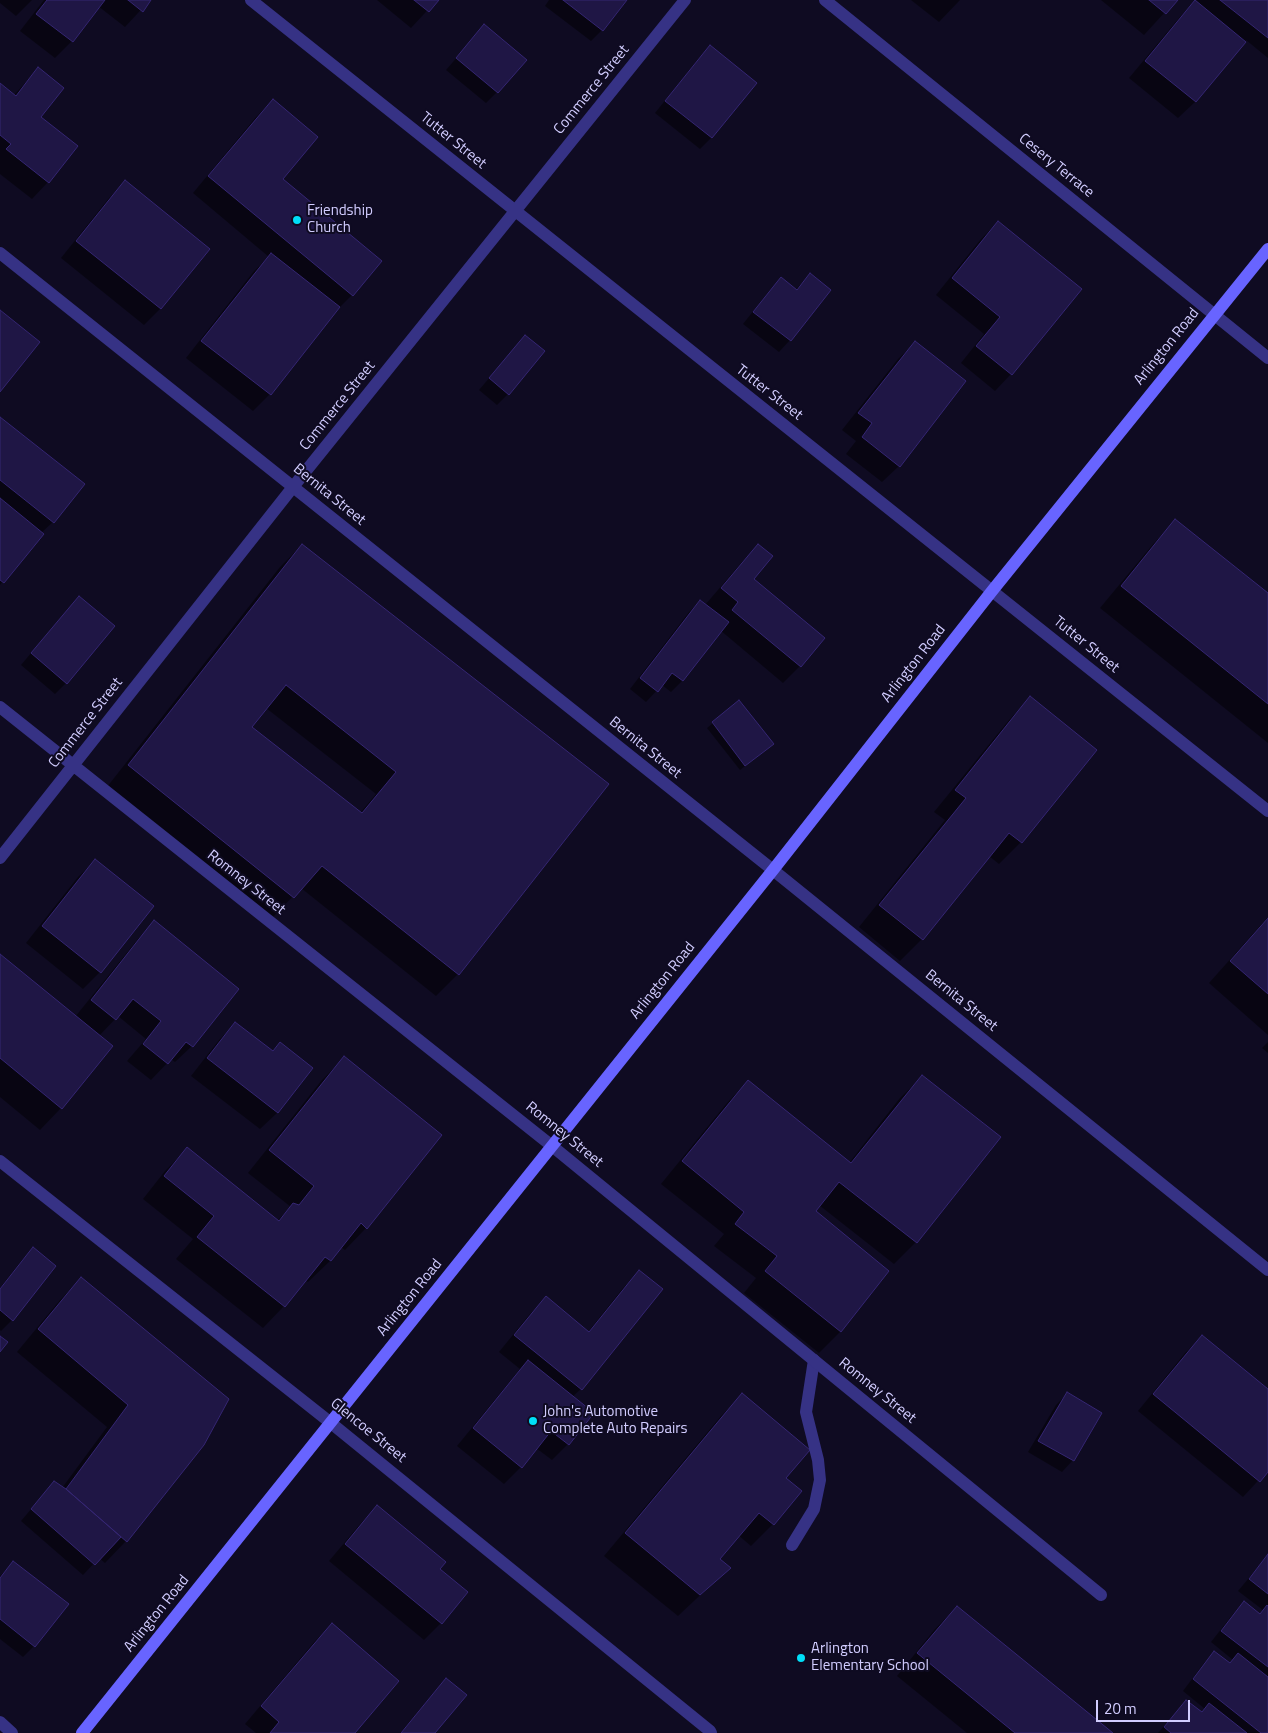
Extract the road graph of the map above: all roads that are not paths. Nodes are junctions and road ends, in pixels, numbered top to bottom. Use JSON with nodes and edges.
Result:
{"nodes":[{"id":1,"x":251,"y":0,"type":"edge"},
{"id":2,"x":685,"y":0,"type":"edge"},
{"id":3,"x":825,"y":0,"type":"edge"},
{"id":4,"x":515,"y":212,"type":"junction"},
{"id":5,"x":1268,"y":249,"type":"edge"},
{"id":6,"x":0,"y":253,"type":"edge"},
{"id":7,"x":1214,"y":315,"type":"junction"},
{"id":8,"x":1268,"y":358,"type":"edge"},
{"id":9,"x":293,"y":487,"type":"junction"},
{"id":10,"x":992,"y":591,"type":"junction"},
{"id":11,"x":0,"y":707,"type":"edge"},
{"id":12,"x":73,"y":766,"type":"junction"},
{"id":13,"x":1268,"y":811,"type":"edge"},
{"id":14,"x":0,"y":858,"type":"edge"},
{"id":15,"x":773,"y":870,"type":"junction"},
{"id":16,"x":552,"y":1146,"type":"junction"},
{"id":17,"x":0,"y":1160,"type":"edge"},
{"id":18,"x":1268,"y":1270,"type":"edge"},
{"id":19,"x":814,"y":1360,"type":"junction"},
{"id":20,"x":332,"y":1423,"type":"junction"},
{"id":21,"x":792,"y":1545,"type":"dead end"},
{"id":22,"x":1101,"y":1595,"type":"dead end"},
{"id":23,"x":0,"y":1722,"type":"edge"},
{"id":24,"x":12,"y":1733,"type":"edge"},
{"id":25,"x":82,"y":1733,"type":"edge"},
{"id":26,"x":710,"y":1733,"type":"edge"}],
"edges":[{"from":1,"to":4,"type":"street","name":"Tutter Street"},
{"from":2,"to":4,"type":"street","name":"Commerce Street"},
{"from":3,"to":7,"type":"street","name":"Cesery Terrace"},
{"from":4,"to":9,"type":"street","name":"Commerce Street"},
{"from":4,"to":10,"type":"street","name":"Tutter Street"},
{"from":5,"to":7,"type":"main road","name":"Arlington Road"},
{"from":6,"to":9,"type":"street","name":"Bernita Street"},
{"from":7,"to":8,"type":"street","name":"Cesery Terrace"},
{"from":7,"to":10,"type":"main road","name":"Arlington Road"},
{"from":9,"to":12,"type":"street","name":"Commerce Street"},
{"from":9,"to":15,"type":"street","name":"Bernita Street"},
{"from":10,"to":13,"type":"street","name":"Tutter Street"},
{"from":10,"to":15,"type":"main road","name":"Arlington Road"},
{"from":11,"to":12,"type":"street","name":"Romney Street"},
{"from":12,"to":14,"type":"street","name":"Commerce Street"},
{"from":12,"to":16,"type":"street","name":"Romney Street"},
{"from":15,"to":16,"type":"main road","name":"Arlington Road"},
{"from":15,"to":18,"type":"street","name":"Bernita Street"},
{"from":16,"to":19,"type":"street","name":"Romney Street"},
{"from":16,"to":20,"type":"main road","name":"Arlington Road"},
{"from":17,"to":20,"type":"street","name":"Glencoe Street"},
{"from":19,"to":21,"type":"street"},
{"from":19,"to":22,"type":"street","name":"Romney Street"},
{"from":20,"to":25,"type":"main road","name":"Arlington Road"},
{"from":20,"to":26,"type":"street","name":"Glencoe Street"},
{"from":23,"to":24,"type":"street"}]}
